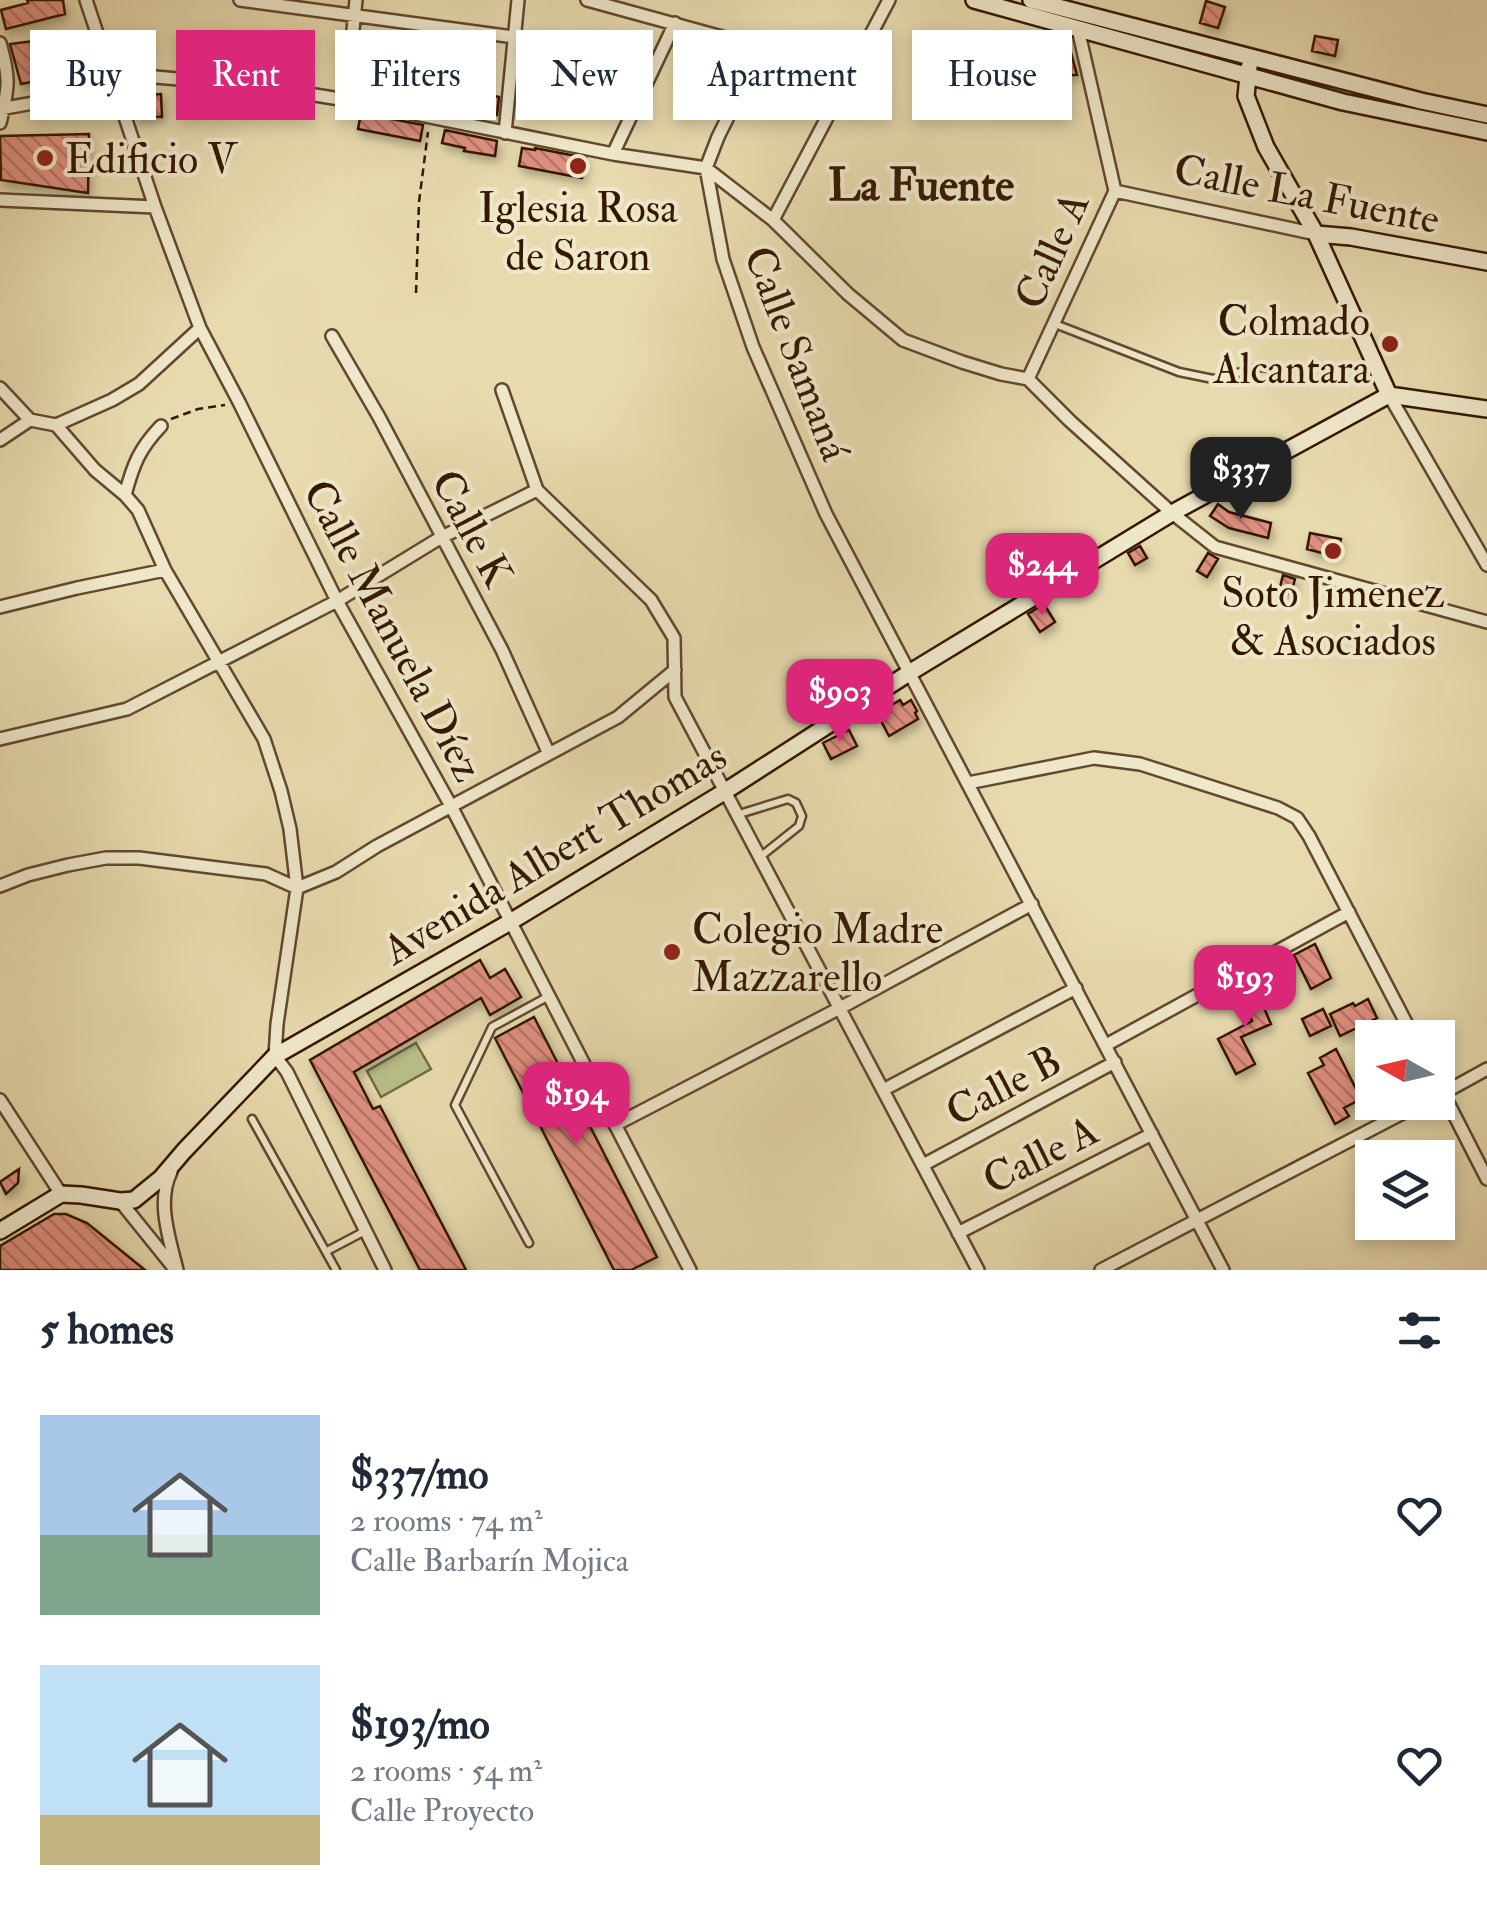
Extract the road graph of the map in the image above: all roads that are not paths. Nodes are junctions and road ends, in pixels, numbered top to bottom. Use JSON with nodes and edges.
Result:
{"nodes":[{"id":1,"x":86,"y":0,"type":"edge"},
{"id":2,"x":240,"y":0,"type":"edge"},
{"id":3,"x":356,"y":0,"type":"edge"},
{"id":4,"x":518,"y":0,"type":"edge"},
{"id":5,"x":588,"y":0,"type":"edge"},
{"id":6,"x":888,"y":0,"type":"edge"},
{"id":7,"x":974,"y":0,"type":"edge"},
{"id":8,"x":1031,"y":0,"type":"edge"},
{"id":9,"x":614,"y":3,"type":"edge"},
{"id":10,"x":354,"y":16,"type":"junction"},
{"id":11,"x":674,"y":24,"type":"junction"},
{"id":12,"x":1078,"y":29,"type":"junction"},
{"id":13,"x":95,"y":30,"type":"edge"},
{"id":14,"x":353,"y":30,"type":"edge"},
{"id":15,"x":696,"y":30,"type":"edge"},
{"id":16,"x":872,"y":30,"type":"edge"},
{"id":17,"x":514,"y":37,"type":"junction"},
{"id":18,"x":0,"y":42,"type":"edge"},
{"id":19,"x":1251,"y":58,"type":"junction"},
{"id":20,"x":1247,"y":76,"type":"junction"},
{"id":21,"x":156,"y":77,"type":"edge"},
{"id":22,"x":335,"y":98,"type":"edge"},
{"id":23,"x":30,"y":104,"type":"edge"},
{"id":24,"x":2,"y":109,"type":"edge"},
{"id":25,"x":1487,"y":115,"type":"edge"},
{"id":26,"x":127,"y":120,"type":"edge"},
{"id":27,"x":447,"y":120,"type":"edge"},
{"id":28,"x":727,"y":120,"type":"edge"},
{"id":29,"x":825,"y":120,"type":"edge"},
{"id":30,"x":0,"y":122,"type":"edge"},
{"id":31,"x":1487,"y":132,"type":"edge"},
{"id":32,"x":505,"y":134,"type":"junction"},
{"id":33,"x":613,"y":154,"type":"junction"},
{"id":34,"x":706,"y":168,"type":"junction"},
{"id":35,"x":1114,"y":191,"type":"junction"},
{"id":36,"x":0,"y":200,"type":"edge"},
{"id":37,"x":155,"y":206,"type":"junction"},
{"id":38,"x":773,"y":220,"type":"junction"},
{"id":39,"x":1316,"y":234,"type":"junction"},
{"id":40,"x":1487,"y":262,"type":"edge"},
{"id":41,"x":1054,"y":324,"type":"junction"},
{"id":42,"x":200,"y":328,"type":"junction"},
{"id":43,"x":332,"y":336,"type":"dead end"},
{"id":44,"x":1294,"y":371,"type":"dead end"},
{"id":45,"x":1028,"y":378,"type":"junction"},
{"id":46,"x":0,"y":388,"type":"edge"},
{"id":47,"x":502,"y":390,"type":"dead end"},
{"id":48,"x":1389,"y":395,"type":"junction"},
{"id":49,"x":1487,"y":409,"type":"edge"},
{"id":50,"x":30,"y":420,"type":"junction"},
{"id":51,"x":56,"y":424,"type":"junction"},
{"id":52,"x":161,"y":426,"type":"road end"},
{"id":53,"x":0,"y":440,"type":"edge"},
{"id":54,"x":537,"y":490,"type":"junction"},
{"id":55,"x":125,"y":495,"type":"junction"},
{"id":56,"x":1172,"y":513,"type":"junction"},
{"id":57,"x":440,"y":538,"type":"junction"},
{"id":58,"x":1487,"y":565,"type":"edge"},
{"id":59,"x":165,"y":570,"type":"junction"},
{"id":60,"x":337,"y":601,"type":"junction"},
{"id":61,"x":0,"y":607,"type":"edge"},
{"id":62,"x":1487,"y":622,"type":"edge"},
{"id":63,"x":220,"y":660,"type":"junction"},
{"id":64,"x":674,"y":670,"type":"junction"},
{"id":65,"x":909,"y":673,"type":"junction"},
{"id":66,"x":0,"y":739,"type":"edge"},
{"id":67,"x":549,"y":754,"type":"junction"},
{"id":68,"x":968,"y":783,"type":"junction"},
{"id":69,"x":724,"y":792,"type":"junction"},
{"id":70,"x":450,"y":806,"type":"junction"},
{"id":71,"x":736,"y":815,"type":"junction"},
{"id":72,"x":759,"y":858,"type":"junction"},
{"id":73,"x":0,"y":886,"type":"edge"},
{"id":74,"x":297,"y":888,"type":"junction"},
{"id":75,"x":1032,"y":904,"type":"junction"},
{"id":76,"x":1349,"y":912,"type":"junction"},
{"id":77,"x":510,"y":922,"type":"junction"},
{"id":78,"x":1076,"y":988,"type":"junction"},
{"id":79,"x":548,"y":996,"type":"junction"},
{"id":80,"x":840,"y":1008,"type":"junction"},
{"id":81,"x":1405,"y":1020,"type":"edge"},
{"id":82,"x":1106,"y":1045,"type":"junction"},
{"id":83,"x":275,"y":1056,"type":"junction"},
{"id":84,"x":1114,"y":1062,"type":"junction"},
{"id":85,"x":1487,"y":1069,"type":"edge"},
{"id":86,"x":1455,"y":1084,"type":"edge"},
{"id":87,"x":883,"y":1090,"type":"junction"},
{"id":88,"x":0,"y":1100,"type":"edge"},
{"id":89,"x":252,"y":1119,"type":"dead end"},
{"id":90,"x":1389,"y":1120,"type":"edge"},
{"id":91,"x":1455,"y":1120,"type":"edge"},
{"id":92,"x":616,"y":1125,"type":"junction"},
{"id":93,"x":1152,"y":1134,"type":"junction"},
{"id":94,"x":184,"y":1151,"type":"junction"},
{"id":95,"x":922,"y":1165,"type":"junction"},
{"id":96,"x":1487,"y":1179,"type":"edge"},
{"id":97,"x":61,"y":1194,"type":"junction"},
{"id":98,"x":120,"y":1202,"type":"junction"},
{"id":99,"x":1197,"y":1220,"type":"junction"},
{"id":100,"x":0,"y":1231,"type":"edge"},
{"id":101,"x":366,"y":1231,"type":"junction"},
{"id":102,"x":958,"y":1233,"type":"junction"},
{"id":103,"x":528,"y":1243,"type":"dead end"},
{"id":104,"x":326,"y":1251,"type":"junction"},
{"id":105,"x":177,"y":1270,"type":"edge"},
{"id":106,"x":336,"y":1270,"type":"edge"},
{"id":107,"x":385,"y":1270,"type":"edge"},
{"id":108,"x":690,"y":1270,"type":"edge"},
{"id":109,"x":978,"y":1270,"type":"edge"},
{"id":110,"x":1102,"y":1270,"type":"edge"},
{"id":111,"x":1223,"y":1270,"type":"edge"}],
"edges":[{"from":1,"to":13,"type":"street","name":"Calle Manuela Díez"},
{"from":2,"to":10,"type":"street"},
{"from":3,"to":10,"type":"street"},
{"from":4,"to":17,"type":"street"},
{"from":5,"to":9,"type":"street"},
{"from":6,"to":16,"type":"street"},
{"from":7,"to":12,"type":"main road"},
{"from":8,"to":19,"type":"main road"},
{"from":9,"to":11,"type":"street"},
{"from":10,"to":14,"type":"street"},
{"from":10,"to":17,"type":"street"},
{"from":11,"to":15,"type":"street"},
{"from":11,"to":33,"type":"street"},
{"from":12,"to":20,"type":"main road"},
{"from":12,"to":35,"type":"street","name":"Calle A"},
{"from":17,"to":32,"type":"street"},
{"from":18,"to":24,"type":"street"},
{"from":19,"to":20,"type":"main road"},
{"from":19,"to":25,"type":"main road"},
{"from":20,"to":31,"type":"main road"},
{"from":20,"to":39,"type":"main road"},
{"from":21,"to":22,"type":"street"},
{"from":23,"to":24,"type":"street"},
{"from":24,"to":30,"type":"street"},
{"from":26,"to":37,"type":"street","name":"Calle Manuela Díez"},
{"from":27,"to":32,"type":"street"},
{"from":28,"to":34,"type":"street"},
{"from":29,"to":38,"type":"street"},
{"from":32,"to":33,"type":"street"},
{"from":33,"to":34,"type":"street"},
{"from":34,"to":38,"type":"street"},
{"from":34,"to":65,"type":"street","name":"Calle Samaná"},
{"from":35,"to":39,"type":"street","name":"Calle La Fuente"},
{"from":35,"to":41,"type":"street","name":"Calle A"},
{"from":36,"to":37,"type":"street"},
{"from":37,"to":42,"type":"street","name":"Calle Manuela Díez"},
{"from":38,"to":45,"type":"street"},
{"from":39,"to":40,"type":"main road","name":"Calle La Fuente"},
{"from":39,"to":48,"type":"main road"},
{"from":41,"to":44,"type":"lane"},
{"from":41,"to":45,"type":"street","name":"Calle A"},
{"from":42,"to":51,"type":"street"},
{"from":42,"to":60,"type":"street","name":"Calle Manuela Díez"},
{"from":43,"to":57,"type":"street","name":"Calle K"},
{"from":45,"to":56,"type":"street"},
{"from":46,"to":50,"type":"street"},
{"from":47,"to":54,"type":"street"},
{"from":48,"to":49,"type":"main road"},
{"from":48,"to":56,"type":"main road","name":"Avenida Albert Thomas"},
{"from":48,"to":58,"type":"street"},
{"from":50,"to":51,"type":"street"},
{"from":50,"to":53,"type":"street"},
{"from":51,"to":55,"type":"street"},
{"from":52,"to":55,"type":"street"},
{"from":54,"to":57,"type":"street"},
{"from":54,"to":64,"type":"street"},
{"from":55,"to":59,"type":"street"},
{"from":56,"to":62,"type":"street"},
{"from":56,"to":65,"type":"main road","name":"Avenida Albert Thomas"},
{"from":57,"to":60,"type":"street"},
{"from":57,"to":67,"type":"street","name":"Calle K"},
{"from":59,"to":61,"type":"street"},
{"from":59,"to":63,"type":"street"},
{"from":60,"to":63,"type":"street"},
{"from":60,"to":70,"type":"street","name":"Calle Manuela Díez"},
{"from":63,"to":66,"type":"street"},
{"from":63,"to":74,"type":"street"},
{"from":64,"to":67,"type":"street"},
{"from":64,"to":69,"type":"street"},
{"from":65,"to":68,"type":"street","name":"Calle Samaná"},
{"from":65,"to":69,"type":"main road","name":"Avenida Albert Thomas"},
{"from":67,"to":70,"type":"street"},
{"from":68,"to":75,"type":"street","name":"Calle Samaná"},
{"from":68,"to":76,"type":"street"},
{"from":69,"to":71,"type":"street"},
{"from":69,"to":77,"type":"main road","name":"Avenida Albert Thomas"},
{"from":70,"to":74,"type":"street"},
{"from":70,"to":77,"type":"street","name":"Calle Manuela Díez"},
{"from":71,"to":72,"type":"street"},
{"from":71,"to":72,"type":"lane"},
{"from":72,"to":80,"type":"street"},
{"from":73,"to":74,"type":"street"},
{"from":74,"to":83,"type":"street"},
{"from":75,"to":78,"type":"street","name":"Calle Samaná"},
{"from":75,"to":80,"type":"street"},
{"from":76,"to":81,"type":"street"},
{"from":76,"to":82,"type":"street"},
{"from":77,"to":79,"type":"street","name":"Calle Manuela Díez"},
{"from":77,"to":83,"type":"main road","name":"Avenida Albert Thomas"},
{"from":78,"to":82,"type":"street","name":"Calle Samaná"},
{"from":78,"to":87,"type":"street"},
{"from":79,"to":92,"type":"street","name":"Calle Manuela Díez"},
{"from":79,"to":103,"type":"lane"},
{"from":80,"to":87,"type":"street"},
{"from":80,"to":92,"type":"street"},
{"from":82,"to":84,"type":"street","name":"Calle Samaná"},
{"from":83,"to":94,"type":"main road","name":"Avenida Albert Thomas"},
{"from":83,"to":101,"type":"street"},
{"from":84,"to":93,"type":"street","name":"Calle Samaná"},
{"from":84,"to":95,"type":"street","name":"Calle B"},
{"from":85,"to":86,"type":"street"},
{"from":87,"to":95,"type":"street"},
{"from":88,"to":97,"type":"street"},
{"from":89,"to":104,"type":"lane"},
{"from":90,"to":99,"type":"street"},
{"from":91,"to":96,"type":"street"},
{"from":92,"to":108,"type":"street","name":"Calle Manuela Díez"},
{"from":93,"to":99,"type":"street","name":"Calle Samaná"},
{"from":93,"to":102,"type":"street","name":"Calle A"},
{"from":94,"to":98,"type":"main road","name":"Avenida Albert Thomas"},
{"from":94,"to":105,"type":"street"},
{"from":95,"to":102,"type":"street"},
{"from":97,"to":98,"type":"main road"},
{"from":97,"to":100,"type":"main road"},
{"from":98,"to":105,"type":"street"},
{"from":99,"to":110,"type":"street"},
{"from":99,"to":111,"type":"street","name":"Calle Samaná"},
{"from":101,"to":104,"type":"lane"},
{"from":101,"to":107,"type":"street"},
{"from":102,"to":109,"type":"street"},
{"from":104,"to":106,"type":"lane"}]}
